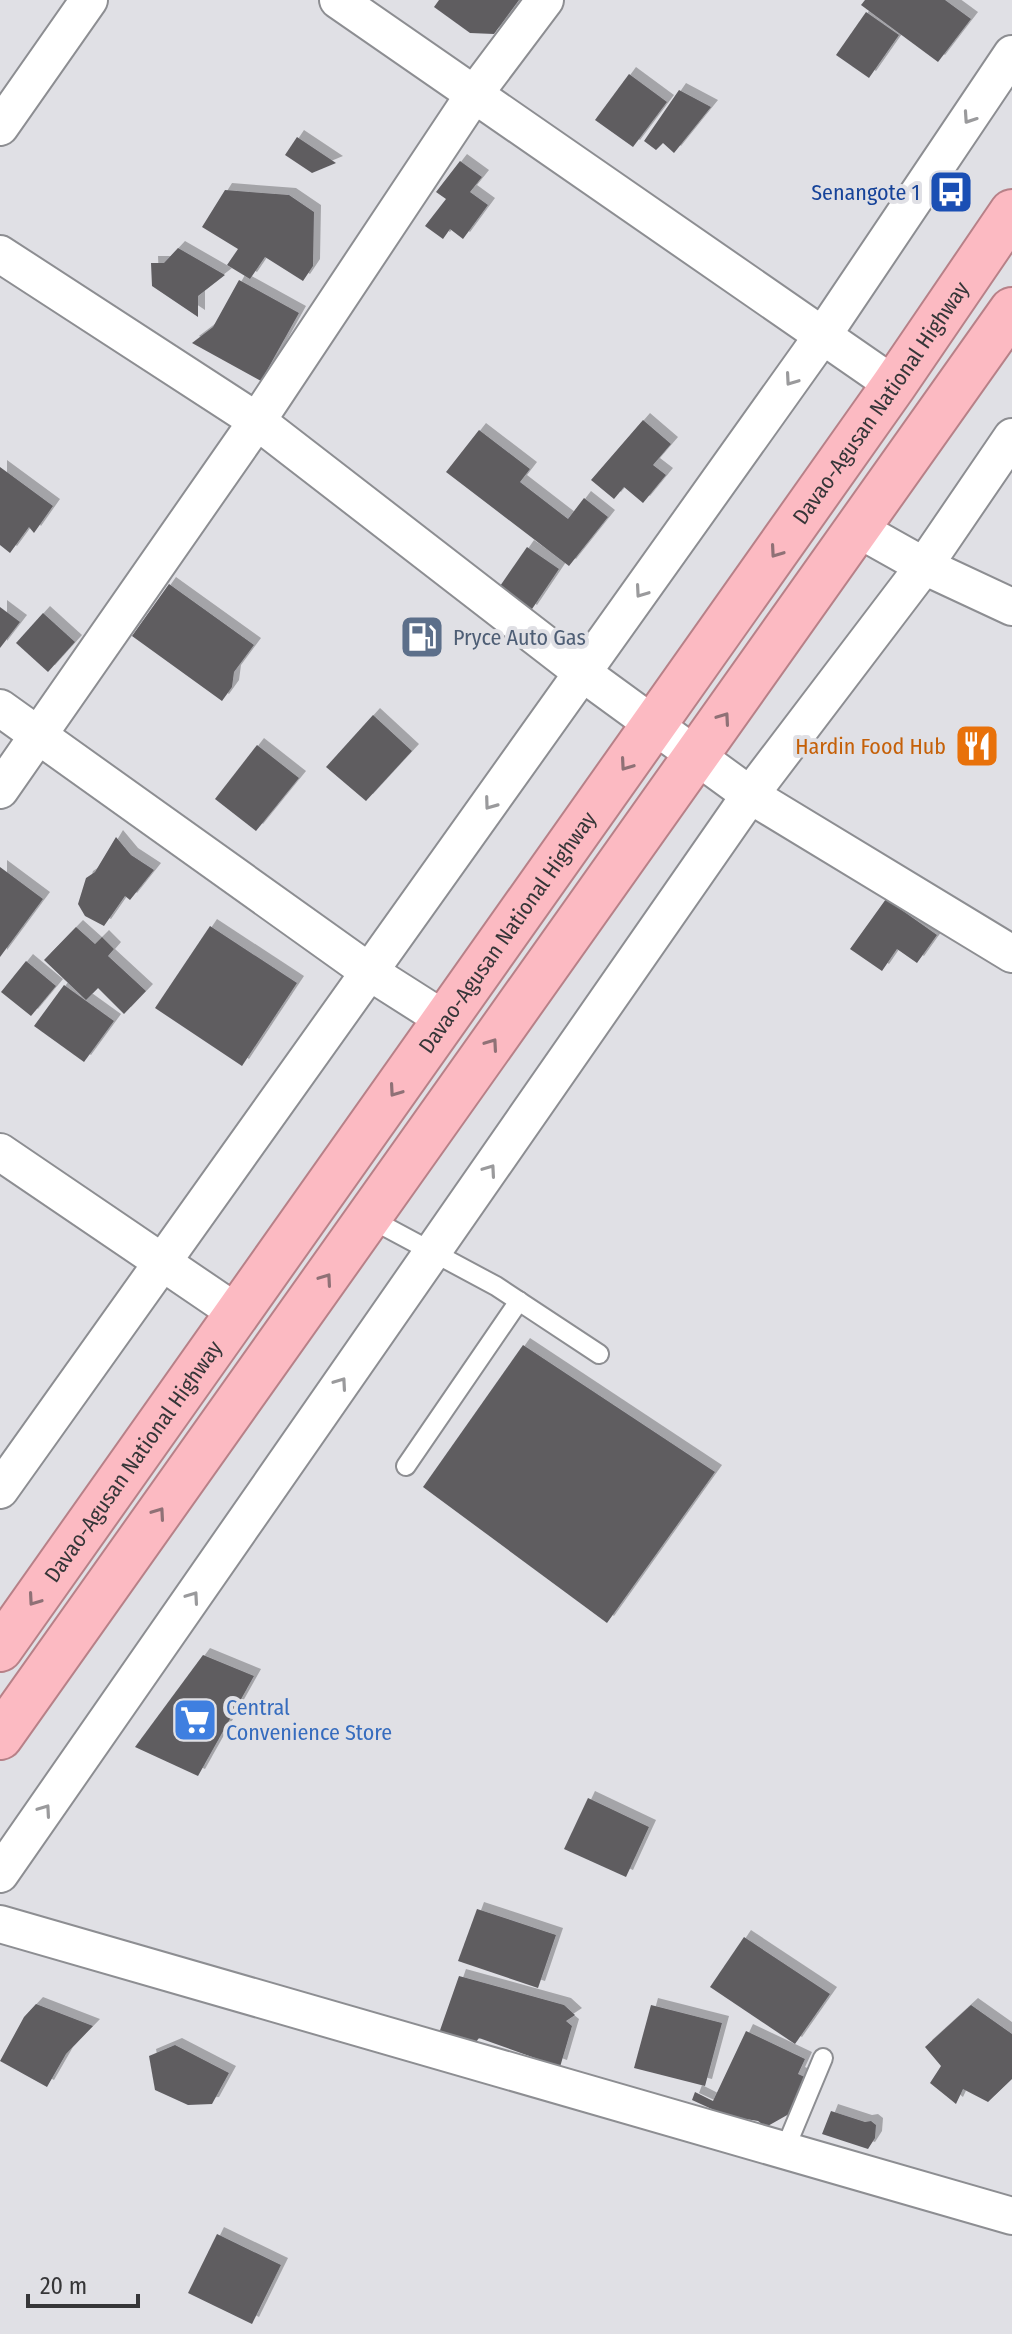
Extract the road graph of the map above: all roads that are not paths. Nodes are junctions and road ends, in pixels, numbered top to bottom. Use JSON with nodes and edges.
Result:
{"nodes":[{"id":1,"x":89,"y":0,"type":"edge"},
{"id":2,"x":338,"y":0,"type":"edge"},
{"id":3,"x":545,"y":0,"type":"edge"},
{"id":4,"x":1012,"y":54,"type":"edge"},
{"id":5,"x":475,"y":93,"type":"junction"},
{"id":6,"x":0,"y":127,"type":"edge"},
{"id":7,"x":1012,"y":212,"type":"edge"},
{"id":8,"x":0,"y":254,"type":"edge"},
{"id":9,"x":1012,"y":310,"type":"edge"},
{"id":10,"x":823,"y":335,"type":"junction"},
{"id":11,"x":894,"y":385,"type":"junction"},
{"id":12,"x":257,"y":421,"type":"junction"},
{"id":13,"x":1012,"y":437,"type":"edge"},
{"id":14,"x":858,"y":529,"type":"junction"},
{"id":15,"x":924,"y":566,"type":"junction"},
{"id":16,"x":1012,"y":607,"type":"edge"},
{"id":17,"x":584,"y":674,"type":"junction"},
{"id":18,"x":0,"y":708,"type":"edge"},
{"id":19,"x":654,"y":726,"type":"junction"},
{"id":20,"x":38,"y":734,"type":"junction"},
{"id":21,"x":696,"y":757,"type":"junction"},
{"id":22,"x":0,"y":790,"type":"edge"},
{"id":23,"x":750,"y":795,"type":"junction"},
{"id":24,"x":1012,"y":954,"type":"edge"},
{"id":25,"x":368,"y":971,"type":"junction"},
{"id":26,"x":445,"y":1020,"type":"junction"},
{"id":27,"x":0,"y":1152,"type":"edge"},
{"id":28,"x":369,"y":1218,"type":"junction"},
{"id":29,"x":432,"y":1253,"type":"junction"},
{"id":30,"x":162,"y":1262,"type":"junction"},
{"id":31,"x":519,"y":1301,"type":"junction"},
{"id":32,"x":237,"y":1313,"type":"junction"},
{"id":33,"x":599,"y":1354,"type":"dead end"},
{"id":34,"x":406,"y":1466,"type":"dead end"},
{"id":35,"x":0,"y":1490,"type":"edge"},
{"id":36,"x":2,"y":1641,"type":"edge"},
{"id":37,"x":0,"y":1737,"type":"edge"},
{"id":38,"x":0,"y":1874,"type":"edge"},
{"id":39,"x":0,"y":1924,"type":"edge"},
{"id":40,"x":823,"y":2058,"type":"dead end"},
{"id":41,"x":785,"y":2149,"type":"junction"},
{"id":42,"x":1012,"y":2216,"type":"edge"}],
"edges":[{"from":1,"to":6,"type":"street"},
{"from":2,"to":5,"type":"street"},
{"from":3,"to":5,"type":"street"},
{"from":4,"to":10,"type":"street","one_way":true},
{"from":5,"to":10,"type":"street"},
{"from":5,"to":12,"type":"street"},
{"from":7,"to":11,"type":"highway","name":"Davao-Agusan National Highway"},
{"from":8,"to":12,"type":"street"},
{"from":9,"to":14,"type":"highway"},
{"from":10,"to":11,"type":"street"},
{"from":10,"to":17,"type":"street","one_way":true},
{"from":11,"to":19,"type":"highway","name":"Davao-Agusan National Highway","one_way":true},
{"from":12,"to":17,"type":"street"},
{"from":12,"to":20,"type":"street"},
{"from":13,"to":15,"type":"street"},
{"from":14,"to":15,"type":"street"},
{"from":21,"to":14,"type":"highway","one_way":true},
{"from":15,"to":16,"type":"street"},
{"from":15,"to":23,"type":"street"},
{"from":17,"to":19,"type":"street"},
{"from":17,"to":25,"type":"street","one_way":true},
{"from":18,"to":20,"type":"street"},
{"from":19,"to":21,"type":"street"},
{"from":19,"to":26,"type":"highway","name":"Davao-Agusan National Highway","one_way":true},
{"from":20,"to":22,"type":"street"},
{"from":20,"to":25,"type":"street"},
{"from":21,"to":23,"type":"street"},
{"from":28,"to":21,"type":"highway","one_way":true},
{"from":23,"to":24,"type":"street"},
{"from":29,"to":23,"type":"street","one_way":true},
{"from":25,"to":26,"type":"street"},
{"from":25,"to":30,"type":"street"},
{"from":26,"to":32,"type":"highway","name":"Davao-Agusan National Highway","one_way":true},
{"from":27,"to":30,"type":"street"},
{"from":28,"to":29,"type":"lane"},
{"from":37,"to":28,"type":"highway","one_way":true},
{"from":29,"to":31,"type":"lane"},
{"from":38,"to":29,"type":"street","one_way":true},
{"from":30,"to":32,"type":"street"},
{"from":30,"to":35,"type":"street"},
{"from":31,"to":33,"type":"lane"},
{"from":31,"to":34,"type":"lane"},
{"from":32,"to":36,"type":"highway","name":"Davao-Agusan National Highway","one_way":true},
{"from":39,"to":41,"type":"street"},
{"from":40,"to":41,"type":"lane"},
{"from":41,"to":42,"type":"street"}]}
